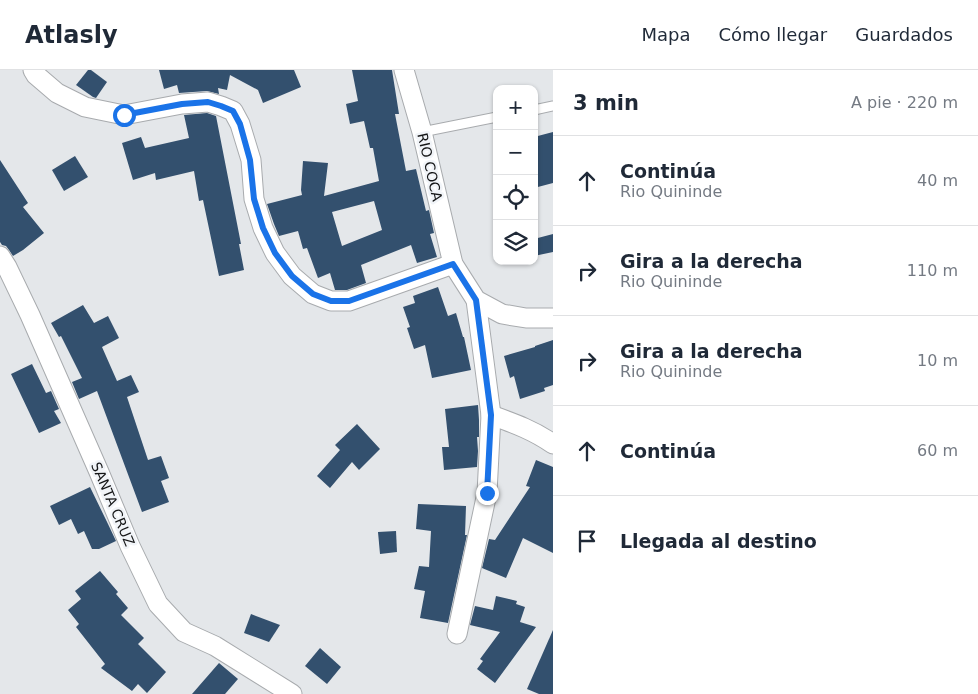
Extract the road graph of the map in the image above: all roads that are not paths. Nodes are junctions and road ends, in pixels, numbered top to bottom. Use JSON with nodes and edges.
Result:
{"nodes":[{"id":1,"x":33,"y":70,"type":"edge"},
{"id":2,"x":404,"y":70,"type":"edge"},
{"id":3,"x":553,"y":106,"type":"edge"},
{"id":4,"x":538,"y":109,"type":"edge"},
{"id":5,"x":493,"y":118,"type":"edge"},
{"id":6,"x":422,"y":132,"type":"junction"},
{"id":7,"x":0,"y":256,"type":"edge"},
{"id":8,"x":453,"y":264,"type":"junction"},
{"id":9,"x":476,"y":300,"type":"junction"},
{"id":10,"x":553,"y":318,"type":"edge"},
{"id":11,"x":491,"y":415,"type":"junction"},
{"id":12,"x":553,"y":444,"type":"edge"},
{"id":13,"x":457,"y":634,"type":"dead end"},
{"id":14,"x":292,"y":694,"type":"edge"}],
"edges":[{"from":1,"to":8,"type":"street"},
{"from":2,"to":6,"type":"street","name":"RIO COCA"},
{"from":3,"to":4,"type":"lane"},
{"from":5,"to":6,"type":"lane"},
{"from":6,"to":8,"type":"street","name":"RIO COCA"},
{"from":7,"to":14,"type":"street","name":"SANTA CRUZ"},
{"from":8,"to":9,"type":"street","name":"RIO COCA"},
{"from":9,"to":10,"type":"street"},
{"from":9,"to":11,"type":"street"},
{"from":11,"to":12,"type":"street"},
{"from":11,"to":13,"type":"street"}]}
